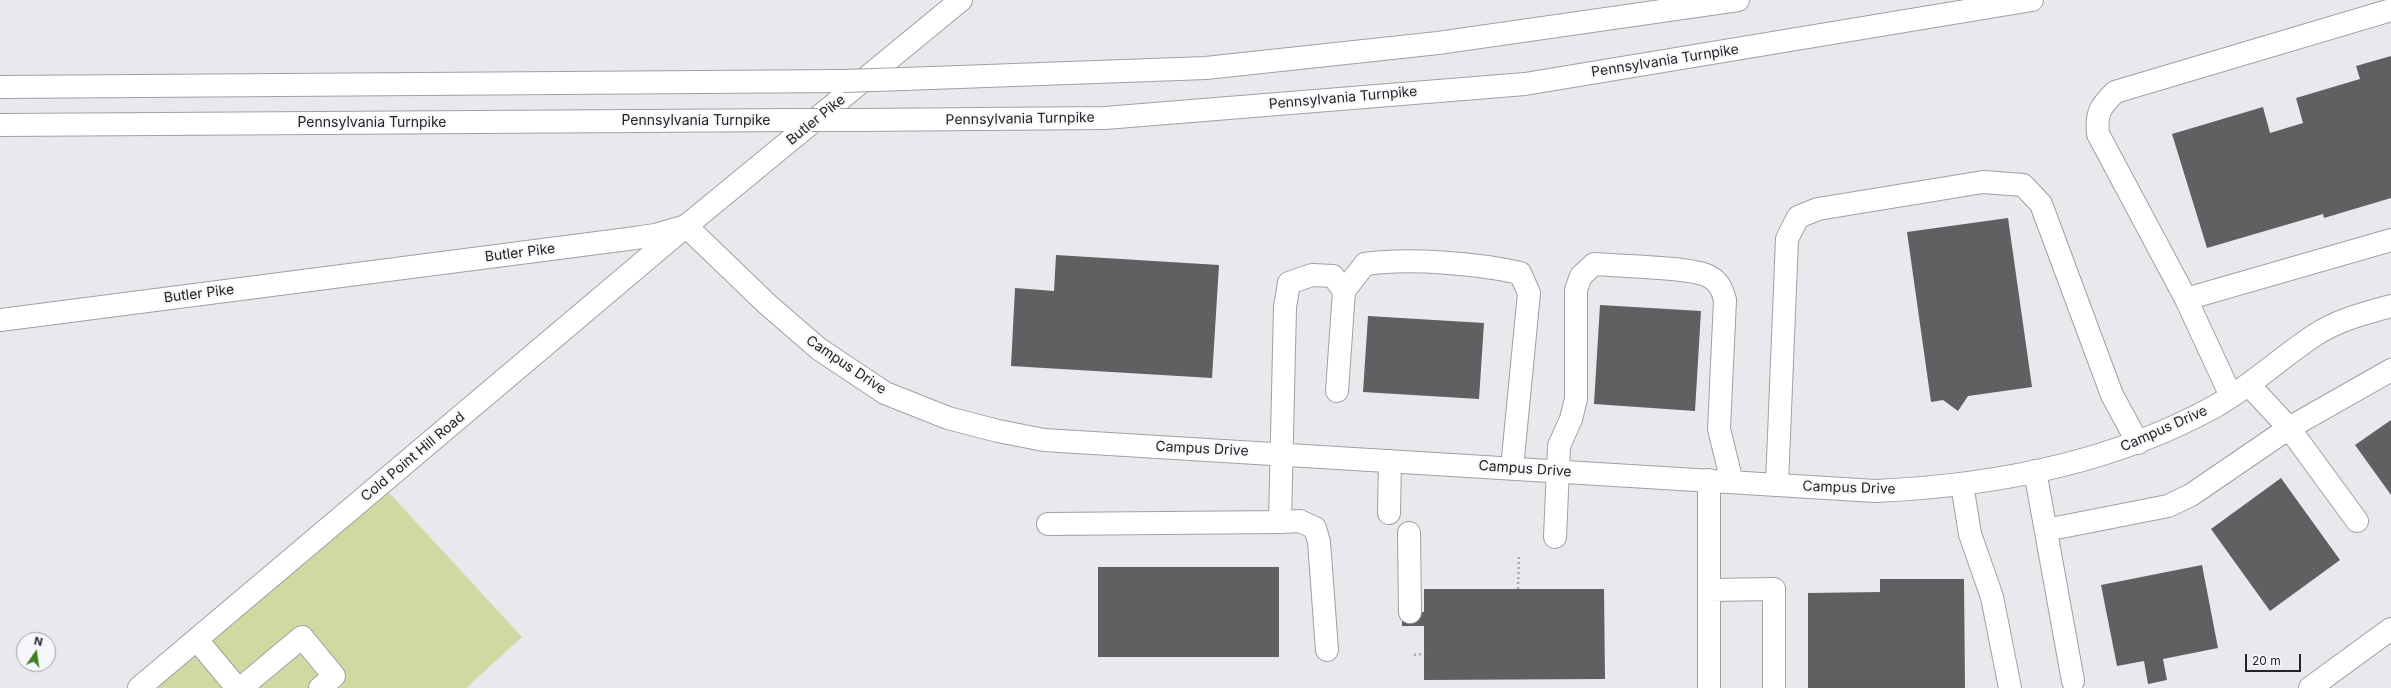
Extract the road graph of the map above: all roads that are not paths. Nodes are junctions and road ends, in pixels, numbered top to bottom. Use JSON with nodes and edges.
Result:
{"nodes":[{"id":1,"x":961,"y":0,"type":"edge"},
{"id":2,"x":1738,"y":0,"type":"edge"},
{"id":3,"x":2032,"y":0,"type":"edge"},
{"id":4,"x":2391,"y":10,"type":"edge"},
{"id":5,"x":0,"y":87,"type":"edge"},
{"id":6,"x":0,"y":125,"type":"edge"},
{"id":7,"x":686,"y":226,"type":"junction"},
{"id":8,"x":2391,"y":240,"type":"edge"},
{"id":9,"x":1344,"y":291,"type":"junction"},
{"id":10,"x":2186,"y":299,"type":"junction"},
{"id":11,"x":2391,"y":306,"type":"edge"},
{"id":12,"x":0,"y":320,"type":"edge"},
{"id":13,"x":2391,"y":370,"type":"edge"},
{"id":14,"x":2249,"y":385,"type":"junction"},
{"id":15,"x":1337,"y":391,"type":"dead end"},
{"id":16,"x":2231,"y":396,"type":"junction"},
{"id":17,"x":2288,"y":428,"type":"junction"},
{"id":18,"x":2138,"y":442,"type":"junction"},
{"id":19,"x":1283,"y":454,"type":"junction"},
{"id":20,"x":1390,"y":461,"type":"junction"},
{"id":21,"x":1512,"y":468,"type":"junction"},
{"id":22,"x":1559,"y":471,"type":"junction"},
{"id":23,"x":2035,"y":471,"type":"junction"},
{"id":24,"x":1709,"y":480,"type":"junction"},
{"id":25,"x":1732,"y":482,"type":"junction"},
{"id":26,"x":1777,"y":484,"type":"junction"},
{"id":27,"x":1962,"y":484,"type":"junction"},
{"id":28,"x":1388,"y":513,"type":"dead end"},
{"id":29,"x":2357,"y":521,"type":"dead end"},
{"id":30,"x":1280,"y":522,"type":"junction"},
{"id":31,"x":1048,"y":524,"type":"dead end"},
{"id":32,"x":2046,"y":530,"type":"junction"},
{"id":33,"x":1409,"y":533,"type":"dead end"},
{"id":34,"x":1555,"y":538,"type":"dead end"},
{"id":35,"x":1710,"y":590,"type":"junction"},
{"id":36,"x":1410,"y":612,"type":"dead end"},
{"id":37,"x":2391,"y":629,"type":"edge"},
{"id":38,"x":197,"y":640,"type":"junction"},
{"id":39,"x":1326,"y":650,"type":"dead end"},
{"id":40,"x":2074,"y":681,"type":"dead end"},
{"id":41,"x":139,"y":688,"type":"edge"},
{"id":42,"x":237,"y":688,"type":"edge"},
{"id":43,"x":241,"y":688,"type":"edge"},
{"id":44,"x":320,"y":688,"type":"edge"},
{"id":45,"x":1709,"y":688,"type":"edge"},
{"id":46,"x":1774,"y":688,"type":"edge"},
{"id":47,"x":2010,"y":688,"type":"edge"},
{"id":48,"x":2310,"y":688,"type":"edge"}],
"edges":[{"from":1,"to":7,"type":"main road","name":"Butler Pike"},
{"from":2,"to":5,"type":"main road","bridge":true},
{"from":3,"to":6,"type":"main road","name":"Pennsylvania Turnpike","bridge":true},
{"from":4,"to":10,"type":"main road"},
{"from":7,"to":12,"type":"main road","name":"Butler Pike"},
{"from":7,"to":19,"type":"main road","name":"Campus Drive"},
{"from":7,"to":38,"type":"main road","name":"Cold Point Hill Road"},
{"from":8,"to":10,"type":"main road"},
{"from":9,"to":15,"type":"main road"},
{"from":9,"to":19,"type":"main road"},
{"from":9,"to":21,"type":"main road"},
{"from":10,"to":16,"type":"main road"},
{"from":11,"to":14,"type":"main road","name":"Campus Drive"},
{"from":13,"to":17,"type":"main road"},
{"from":14,"to":16,"type":"main road","name":"Campus Drive"},
{"from":14,"to":17,"type":"main road"},
{"from":16,"to":18,"type":"main road","name":"Campus Drive"},
{"from":17,"to":29,"type":"main road"},
{"from":17,"to":32,"type":"main road"},
{"from":18,"to":23,"type":"main road","name":"Campus Drive"},
{"from":18,"to":26,"type":"main road"},
{"from":19,"to":20,"type":"main road","name":"Campus Drive"},
{"from":19,"to":30,"type":"main road"},
{"from":20,"to":21,"type":"main road","name":"Campus Drive"},
{"from":20,"to":28,"type":"main road"},
{"from":21,"to":22,"type":"main road","name":"Campus Drive"},
{"from":22,"to":24,"type":"main road","name":"Campus Drive"},
{"from":22,"to":25,"type":"main road"},
{"from":22,"to":34,"type":"main road"},
{"from":23,"to":27,"type":"main road","name":"Campus Drive"},
{"from":23,"to":32,"type":"main road"},
{"from":24,"to":25,"type":"main road","name":"Campus Drive"},
{"from":24,"to":35,"type":"main road"},
{"from":25,"to":26,"type":"main road","name":"Campus Drive"},
{"from":26,"to":27,"type":"main road","name":"Campus Drive"},
{"from":27,"to":47,"type":"main road"},
{"from":30,"to":31,"type":"main road"},
{"from":30,"to":39,"type":"main road"},
{"from":32,"to":40,"type":"main road"},
{"from":33,"to":36,"type":"main road"},
{"from":35,"to":45,"type":"main road"},
{"from":35,"to":46,"type":"main road"},
{"from":37,"to":48,"type":"main road"},
{"from":38,"to":41,"type":"main road","name":"Cold Point Hill Road"},
{"from":38,"to":42,"type":"main road"},
{"from":43,"to":44,"type":"main road"}]}
